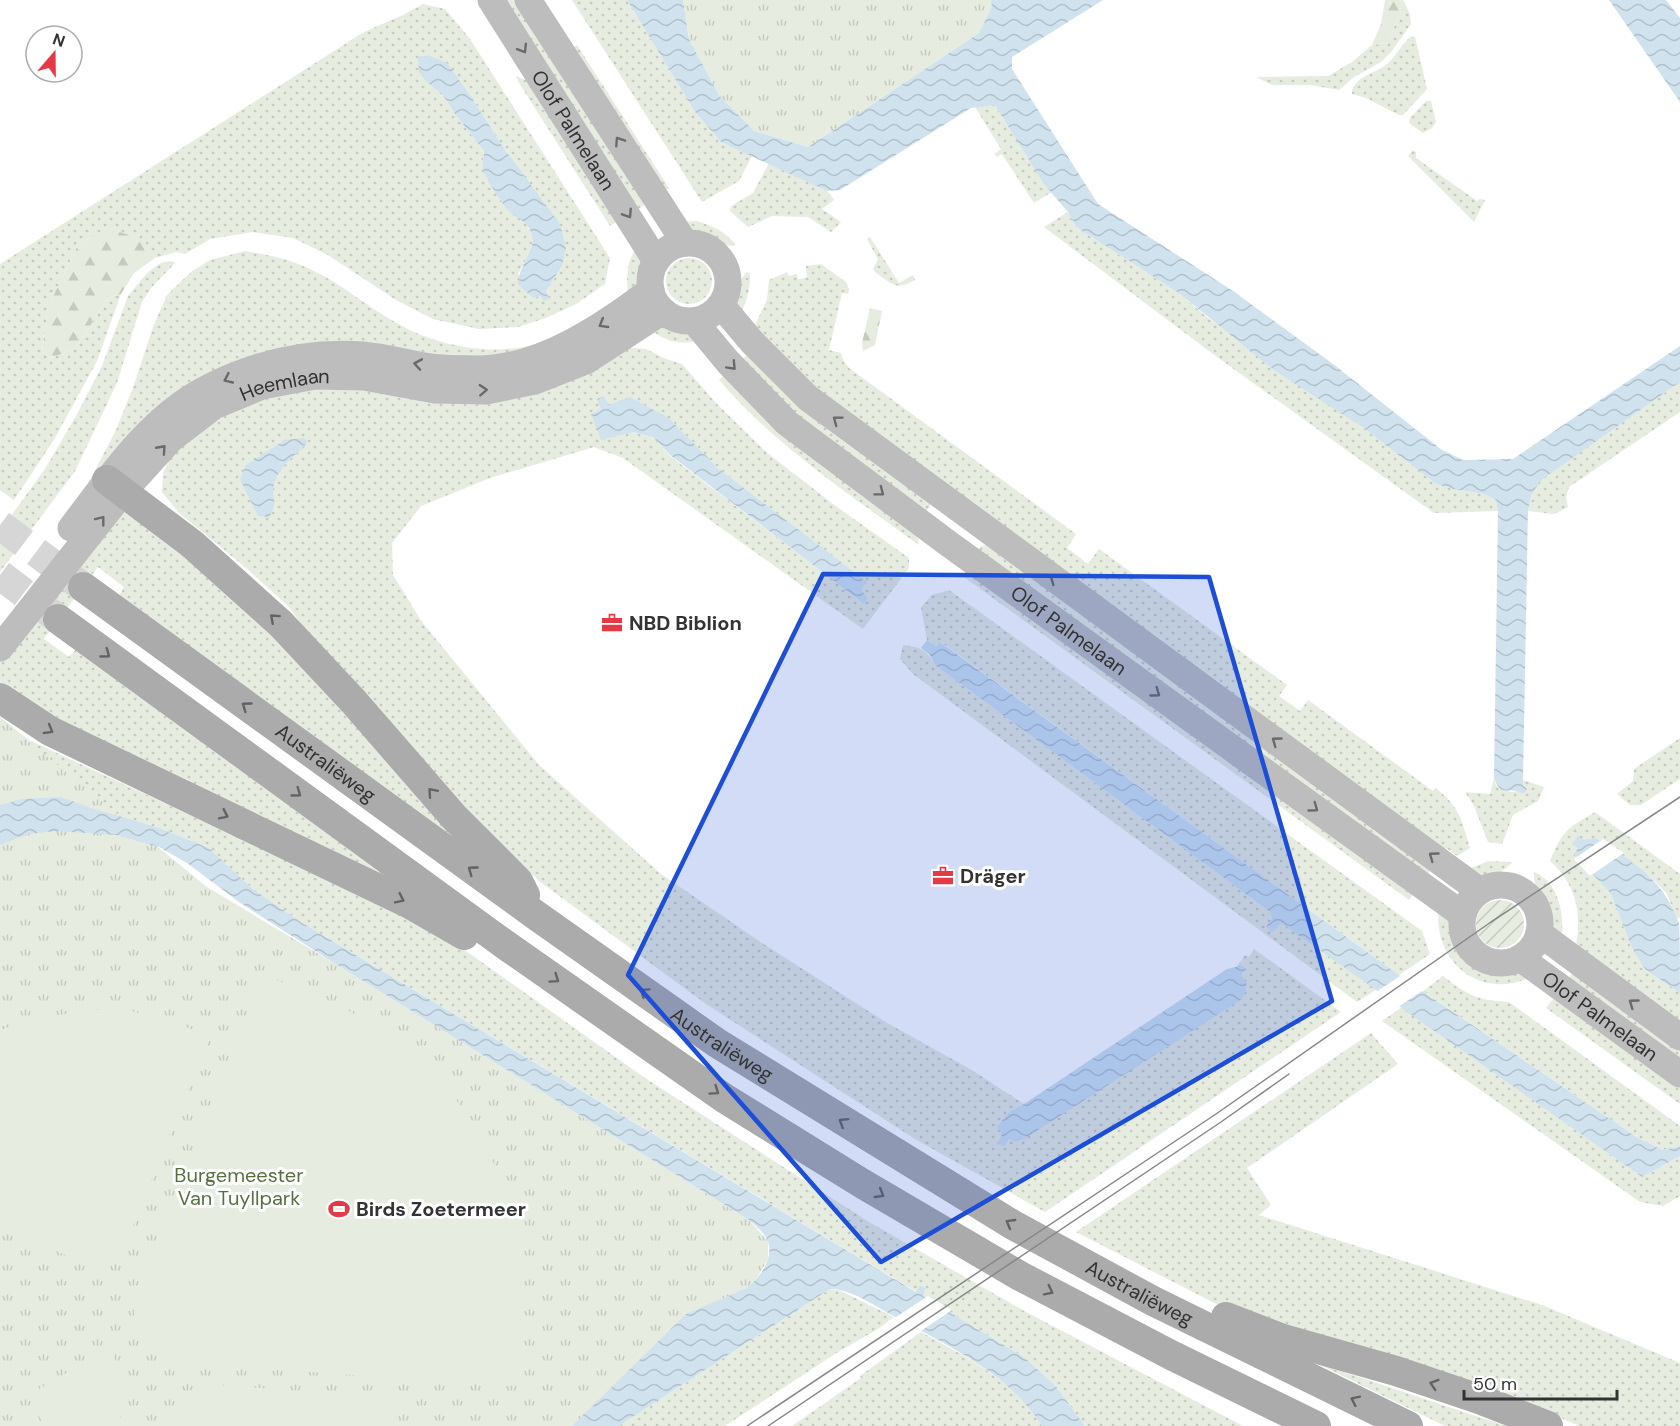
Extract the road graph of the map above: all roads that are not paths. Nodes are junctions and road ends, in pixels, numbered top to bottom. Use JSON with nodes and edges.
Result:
{"nodes":[{"id":1,"x":492,"y":0,"type":"edge"},
{"id":2,"x":528,"y":0,"type":"edge"},
{"id":3,"x":685,"y":243,"type":"junction"},
{"id":4,"x":656,"y":261,"type":"junction"},
{"id":5,"x":657,"y":301,"type":"junction"},
{"id":6,"x":721,"y":305,"type":"junction"},
{"id":7,"x":694,"y":321,"type":"junction"},
{"id":8,"x":115,"y":486,"type":"junction"},
{"id":9,"x":83,"y":587,"type":"tunnel mouth"},
{"id":10,"x":58,"y":619,"type":"tunnel mouth"},
{"id":11,"x":0,"y":623,"type":"edge"},
{"id":12,"x":0,"y":648,"type":"edge"},
{"id":13,"x":0,"y":698,"type":"edge"},
{"id":14,"x":1480,"y":891,"type":"junction"},
{"id":15,"x":1463,"y":915,"type":"junction"},
{"id":16,"x":537,"y":916,"type":"junction"},
{"id":17,"x":1539,"y":933,"type":"junction"},
{"id":18,"x":507,"y":946,"type":"junction"},
{"id":19,"x":1520,"y":958,"type":"junction"},
{"id":20,"x":1680,"y":1037,"type":"edge"},
{"id":21,"x":1680,"y":1074,"type":"edge"},
{"id":22,"x":1153,"y":1300,"type":"junction"},
{"id":23,"x":1172,"y":1355,"type":"junction"},
{"id":24,"x":1271,"y":1426,"type":"edge"},
{"id":25,"x":1316,"y":1426,"type":"edge"},
{"id":26,"x":1408,"y":1426,"type":"edge"},
{"id":27,"x":1548,"y":1426,"type":"edge"}],
"edges":[{"from":1,"to":4,"type":"street","name":"Olof Palmelaan","one_way":true},
{"from":3,"to":2,"type":"street","name":"Olof Palmelaan","one_way":true},
{"from":3,"to":4,"type":"street"},
{"from":3,"to":6,"type":"street"},
{"from":4,"to":5,"type":"street"},
{"from":5,"to":7,"type":"street"},
{"from":5,"to":8,"type":"street","name":"Heemlaan"},
{"from":6,"to":7,"type":"street"},
{"from":14,"to":6,"type":"street","name":"Olof Palmelaan","one_way":true},
{"from":7,"to":15,"type":"street","name":"Olof Palmelaan","one_way":true},
{"from":8,"to":11,"type":"street","name":"Heemlaan"},
{"from":12,"to":8,"type":"street","name":"Heemlaan","one_way":true},
{"from":16,"to":8,"type":"main road","one_way":true},
{"from":16,"to":9,"type":"main road","name":"Australiëweg","one_way":true},
{"from":10,"to":18,"type":"main road","name":"Australiëweg","one_way":true},
{"from":13,"to":18,"type":"main road","one_way":true},
{"from":14,"to":15,"type":"street"},
{"from":14,"to":17,"type":"street"},
{"from":15,"to":19,"type":"street"},
{"from":22,"to":16,"type":"main road","name":"Australiëweg","one_way":true},
{"from":17,"to":19,"type":"street"},
{"from":20,"to":17,"type":"street","name":"Olof Palmelaan","one_way":true},
{"from":18,"to":23,"type":"main road","name":"Australiëweg","one_way":true},
{"from":19,"to":21,"type":"street","name":"Olof Palmelaan"},
{"from":26,"to":22,"type":"main road","name":"Australiëweg","one_way":true},
{"from":27,"to":22,"type":"main road","one_way":true},
{"from":23,"to":24,"type":"main road"},
{"from":23,"to":25,"type":"main road","name":"Australiëweg"}]}
